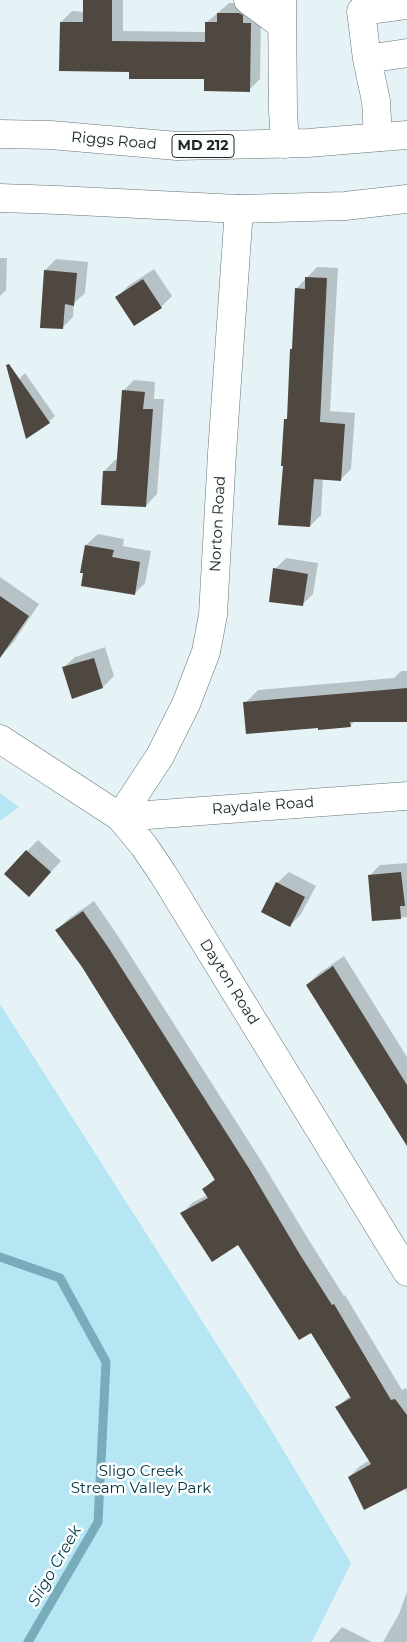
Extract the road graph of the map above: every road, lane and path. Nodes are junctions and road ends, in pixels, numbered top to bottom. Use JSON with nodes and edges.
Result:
{"nodes":[{"id":1,"x":248,"y":0,"type":"edge"},
{"id":2,"x":407,"y":5,"type":"edge"},
{"id":3,"x":282,"y":13,"type":"edge"},
{"id":4,"x":407,"y":53,"type":"edge"},
{"id":5,"x":367,"y":59,"type":"junction"},
{"id":6,"x":0,"y":134,"type":"edge"},
{"id":7,"x":407,"y":135,"type":"edge"},
{"id":8,"x":378,"y":137,"type":"junction"},
{"id":9,"x":285,"y":144,"type":"junction"},
{"id":10,"x":0,"y":198,"type":"edge"},
{"id":11,"x":407,"y":199,"type":"edge"},
{"id":12,"x":239,"y":209,"type":"junction"},
{"id":13,"x":0,"y":739,"type":"edge"},
{"id":14,"x":407,"y":796,"type":"edge"},
{"id":15,"x":120,"y":817,"type":"junction"},
{"id":16,"x":407,"y":1272,"type":"edge"}],
"edges":[{"from":1,"to":3,"type":"street"},
{"from":2,"to":5,"type":"street"},
{"from":3,"to":9,"type":"street"},
{"from":4,"to":5,"type":"street"},
{"from":5,"to":8,"type":"street"},
{"from":6,"to":9,"type":"street","name":"Riggs Road","number":"MD 212"},
{"from":7,"to":8,"type":"street","name":"Riggs Road","number":"MD 212"},
{"from":8,"to":9,"type":"street","name":"Riggs Road","number":"MD 212"},
{"from":10,"to":12,"type":"street"},
{"from":11,"to":12,"type":"street"},
{"from":12,"to":15,"type":"street","name":"Norton Road"},
{"from":13,"to":15,"type":"street","name":"Dayton Road"},
{"from":14,"to":15,"type":"street","name":"Raydale Road"},
{"from":15,"to":16,"type":"street","name":"Dayton Road"}]}
